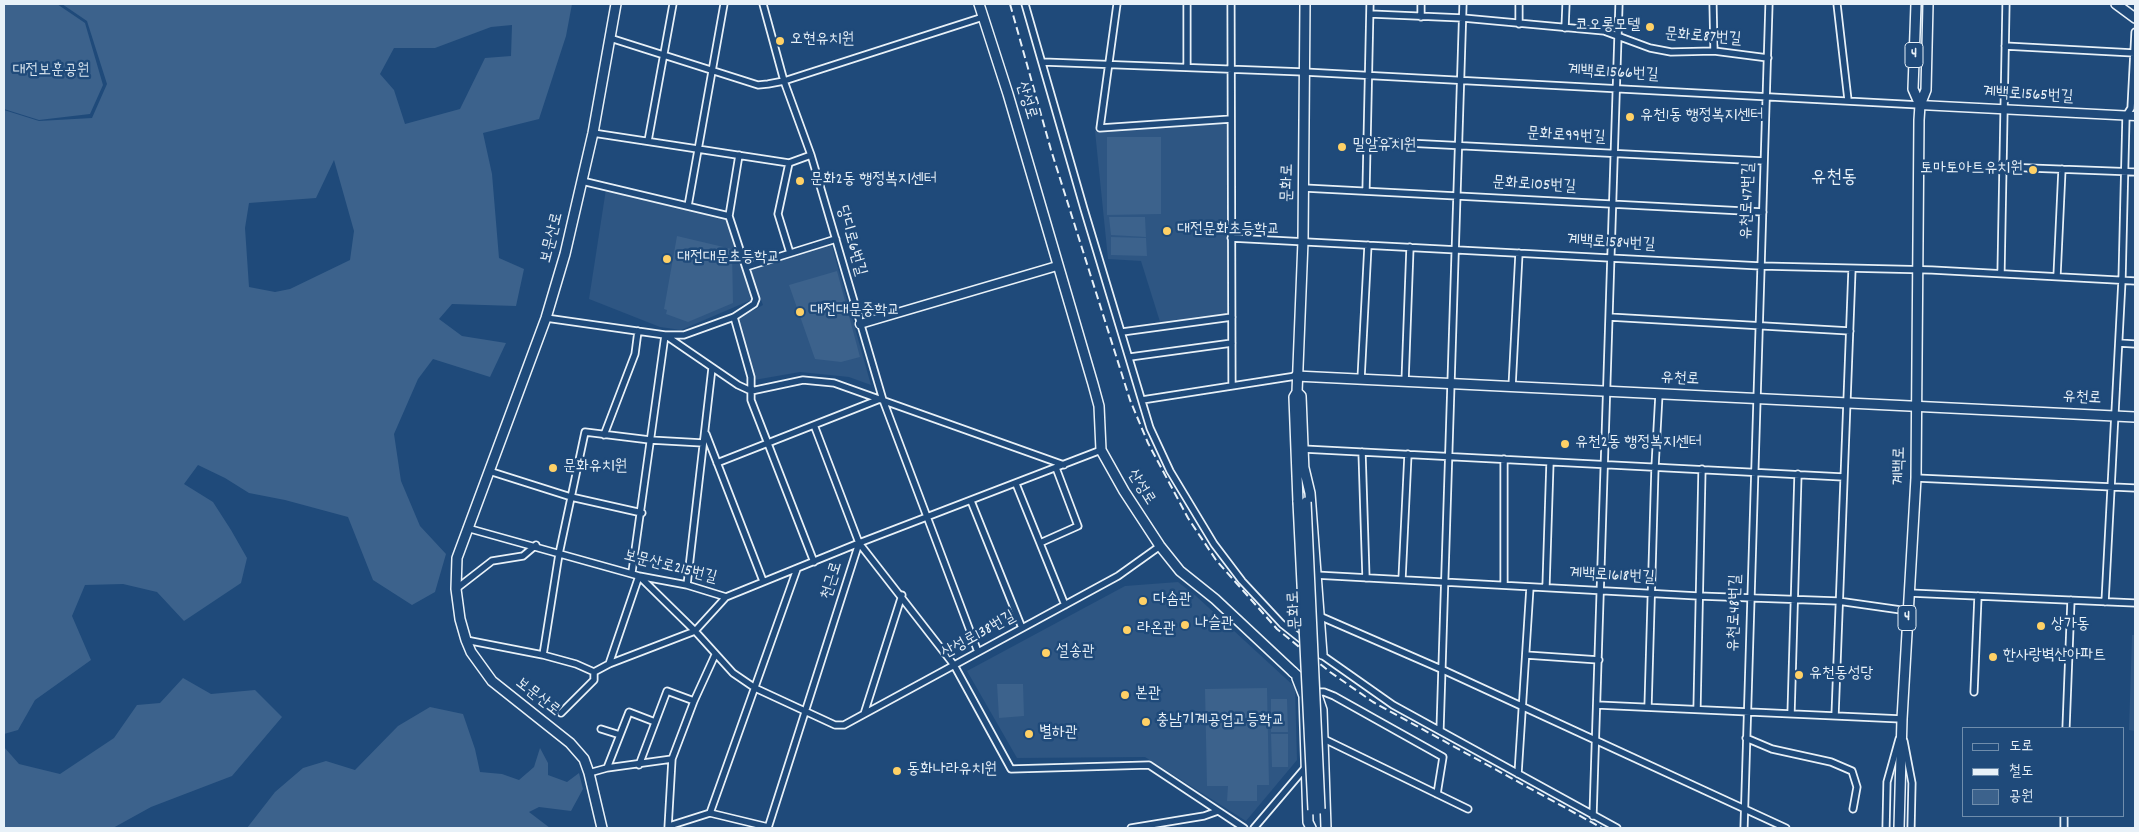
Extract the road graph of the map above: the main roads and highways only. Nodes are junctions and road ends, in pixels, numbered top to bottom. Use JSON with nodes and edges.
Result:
{"nodes":[{"id":1,"x":616,"y":4,"type":"edge"},
{"id":2,"x":979,"y":4,"type":"edge"},
{"id":3,"x":1306,"y":4,"type":"edge"},
{"id":4,"x":1916,"y":4,"type":"edge"},
{"id":5,"x":1928,"y":4,"type":"edge"},
{"id":6,"x":2116,"y":4,"type":"edge"},
{"id":7,"x":2135,"y":18,"type":"edge"},
{"id":8,"x":1920,"y":105,"type":"junction"},
{"id":9,"x":1296,"y":376,"type":"junction"},
{"id":10,"x":1297,"y":392,"type":"junction"},
{"id":11,"x":1916,"y":407,"type":"junction"},
{"id":12,"x":2135,"y":416,"type":"edge"},
{"id":13,"x":1304,"y":468,"type":"junction"},
{"id":14,"x":1297,"y":474,"type":"junction"},
{"id":15,"x":1302,"y":502,"type":"junction"},
{"id":16,"x":1306,"y":642,"type":"road end"},
{"id":17,"x":1322,"y":654,"type":"road end"},
{"id":18,"x":1293,"y":672,"type":"junction"},
{"id":19,"x":1316,"y":810,"type":"junction"},
{"id":20,"x":602,"y":828,"type":"edge"},
{"id":21,"x":1312,"y":828,"type":"edge"},
{"id":22,"x":1321,"y":828,"type":"edge"},
{"id":23,"x":1326,"y":828,"type":"edge"},
{"id":24,"x":1899,"y":828,"type":"edge"}],
"edges":[{"from":1,"to":20,"type":"main road","name":"보문산로"},
{"from":2,"to":18,"type":"main road","name":"산성로"},
{"from":3,"to":9,"type":"main road","name":"문화로"},
{"from":4,"to":8,"type":"main road","name":"계백로","number":"4"},
{"from":5,"to":8,"type":"main road","name":"계백로","number":"4"},
{"from":6,"to":7,"type":"main road"},
{"from":8,"to":11,"type":"main road","name":"계백로","number":"4"},
{"from":9,"to":10,"type":"main road","name":"문화로"},
{"from":9,"to":11,"type":"main road","name":"유천로"},
{"from":10,"to":13,"type":"main road","name":"문화로"},
{"from":10,"to":14,"type":"main road","name":"문화로"},
{"from":11,"to":12,"type":"main road","name":"유천로"},
{"from":11,"to":24,"type":"main road","name":"계백로","number":"4"},
{"from":13,"to":15,"type":"main road","name":"문화로"},
{"from":13,"to":17,"type":"main road"},
{"from":14,"to":15,"type":"main road","name":"문화로"},
{"from":14,"to":16,"type":"main road"},
{"from":15,"to":19,"type":"main road","name":"문화로","bridge":true},
{"from":18,"to":21,"type":"main road"},
{"from":18,"to":23,"type":"main road","name":"산성로"},
{"from":19,"to":21,"type":"main road","name":"문화로"},
{"from":19,"to":22,"type":"main road","name":"문화로"}]}
